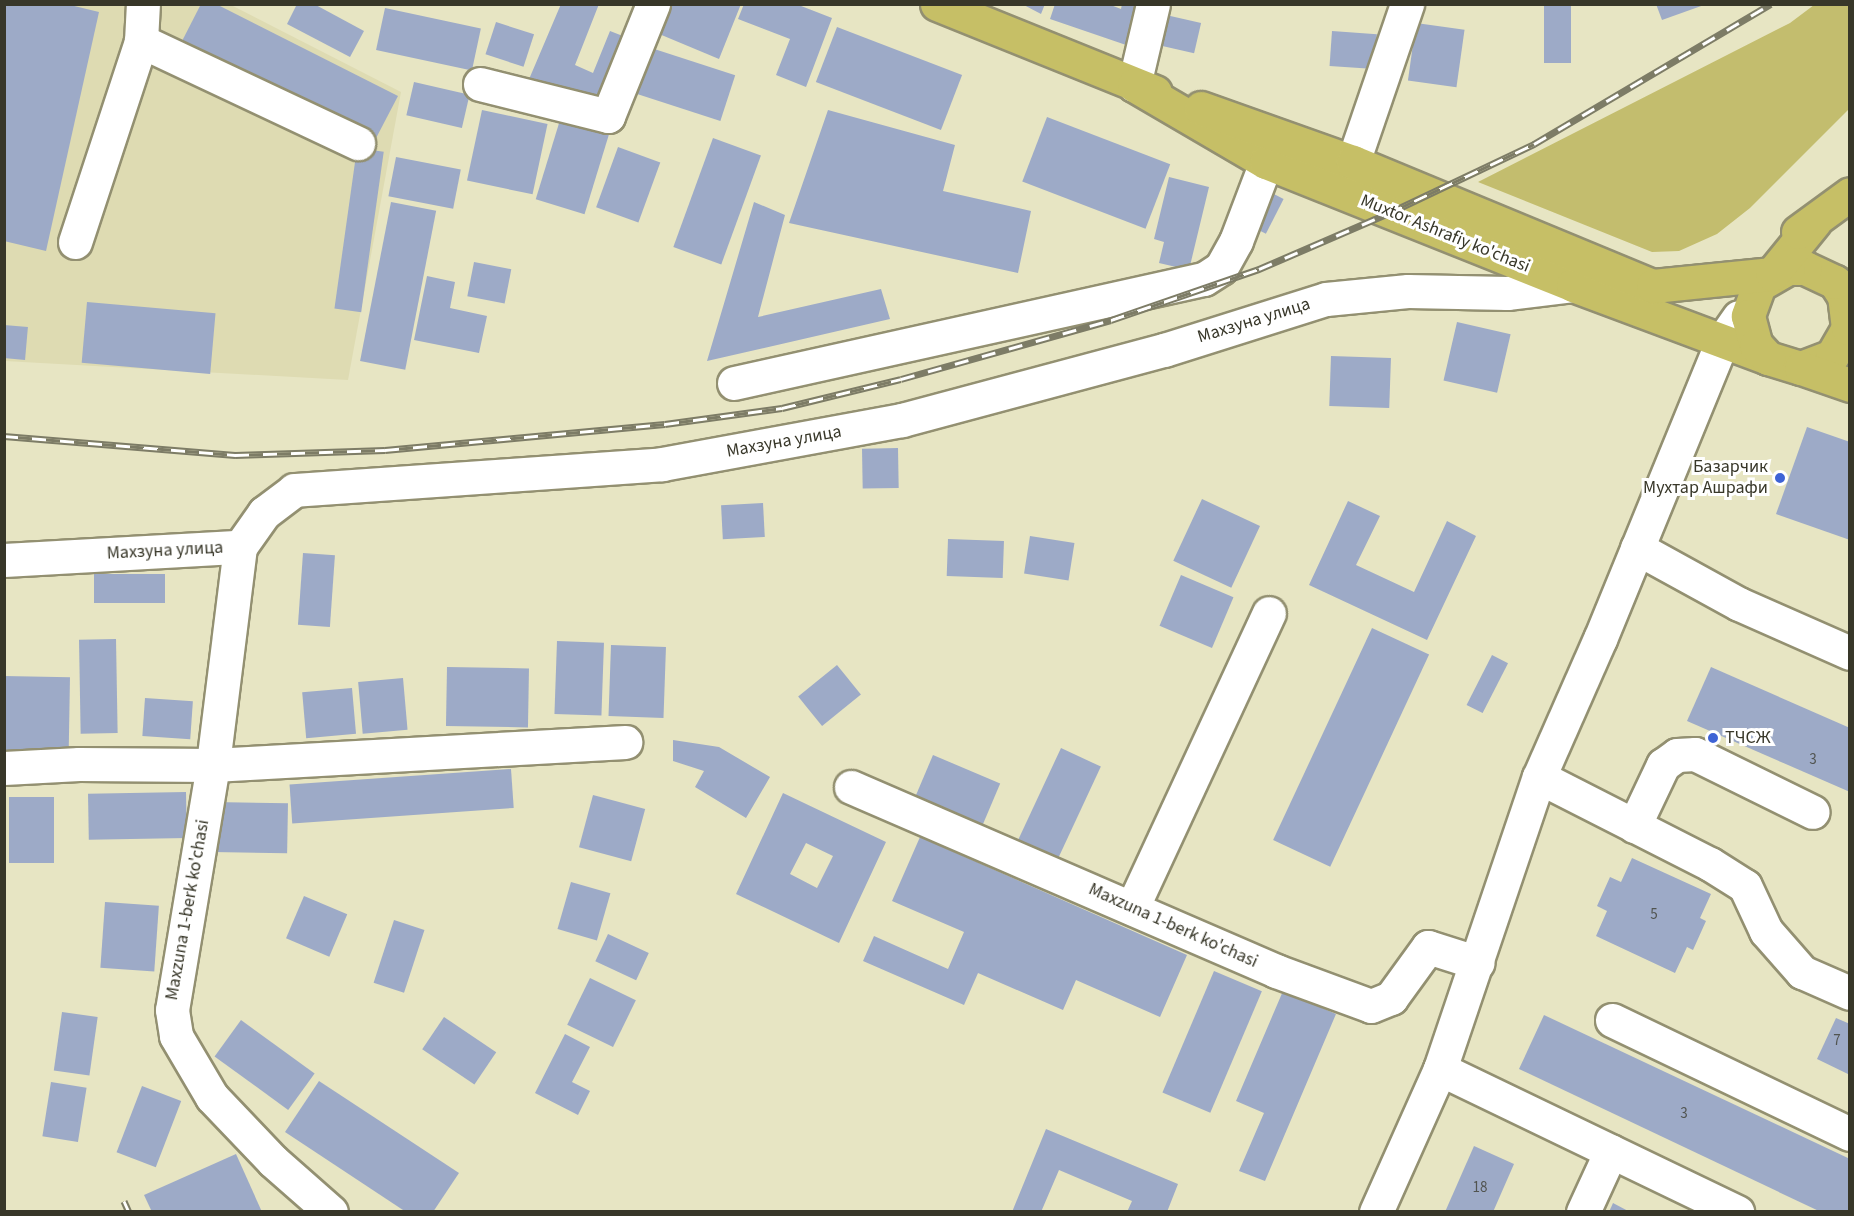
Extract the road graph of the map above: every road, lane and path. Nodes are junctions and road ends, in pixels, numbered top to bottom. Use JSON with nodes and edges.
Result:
{"nodes":[{"id":1,"x":143,"y":4,"type":"edge"},
{"id":2,"x":653,"y":4,"type":"edge"},
{"id":3,"x":937,"y":4,"type":"edge"},
{"id":4,"x":1153,"y":4,"type":"edge"},
{"id":5,"x":1407,"y":4,"type":"edge"},
{"id":6,"x":141,"y":42,"type":"junction"},
{"id":7,"x":480,"y":84,"type":"dead end"},
{"id":8,"x":1134,"y":85,"type":"junction"},
{"id":9,"x":358,"y":143,"type":"dead end"},
{"id":10,"x":1266,"y":162,"type":"junction"},
{"id":11,"x":1353,"y":162,"type":"junction"},
{"id":12,"x":1850,"y":194,"type":"edge"},
{"id":13,"x":1815,"y":221,"type":"junction"},
{"id":14,"x":75,"y":242,"type":"dead end"},
{"id":15,"x":1772,"y":274,"type":"junction"},
{"id":16,"x":1573,"y":285,"type":"junction"},
{"id":17,"x":1653,"y":286,"type":"junction"},
{"id":18,"x":1751,"y":300,"type":"junction"},
{"id":19,"x":1849,"y":312,"type":"edge"},
{"id":20,"x":1722,"y":341,"type":"junction"},
{"id":21,"x":1768,"y":358,"type":"junction"},
{"id":22,"x":1801,"y":368,"type":"junction"},
{"id":23,"x":734,"y":383,"type":"dead end"},
{"id":24,"x":1850,"y":385,"type":"edge"},
{"id":25,"x":240,"y":547,"type":"junction"},
{"id":26,"x":1637,"y":548,"type":"junction"},
{"id":27,"x":4,"y":560,"type":"edge"},
{"id":28,"x":1269,"y":612,"type":"dead end"},
{"id":29,"x":1850,"y":653,"type":"edge"},
{"id":30,"x":625,"y":742,"type":"dead end"},
{"id":31,"x":213,"y":765,"type":"junction"},
{"id":32,"x":4,"y":768,"type":"edge"},
{"id":33,"x":1539,"y":777,"type":"junction"},
{"id":34,"x":851,"y":787,"type":"dead end"},
{"id":35,"x":1813,"y":812,"type":"dead end"},
{"id":36,"x":1634,"y":825,"type":"junction"},
{"id":37,"x":1132,"y":908,"type":"junction"},
{"id":38,"x":1478,"y":963,"type":"junction"},
{"id":39,"x":1850,"y":993,"type":"edge"},
{"id":40,"x":1612,"y":1020,"type":"dead end"},
{"id":41,"x":1440,"y":1069,"type":"junction"},
{"id":42,"x":1850,"y":1134,"type":"edge"},
{"id":43,"x":1611,"y":1151,"type":"junction"},
{"id":44,"x":1733,"y":1211,"type":"edge"},
{"id":45,"x":331,"y":1212,"type":"edge"},
{"id":46,"x":1376,"y":1212,"type":"edge"},
{"id":47,"x":1583,"y":1212,"type":"edge"}],
"edges":[{"from":1,"to":6,"type":"street"},
{"from":2,"to":7,"type":"street"},
{"from":3,"to":8,"type":"main road","name":"Muxtor Ashrafiy ko'chasi"},
{"from":4,"to":8,"type":"street"},
{"from":5,"to":11,"type":"street"},
{"from":6,"to":9,"type":"street"},
{"from":6,"to":14,"type":"street"},
{"from":8,"to":10,"type":"main road","name":"Muxtor Ashrafiy ko'chasi"},
{"from":8,"to":11,"type":"main road","name":"Muxtor Ashrafiy ko'chasi"},
{"from":10,"to":16,"type":"main road","name":"Muxtor Ashrafiy ko'chasi"},
{"from":10,"to":23,"type":"street"},
{"from":11,"to":17,"type":"main road","name":"Muxtor Ashrafiy ko'chasi"},
{"from":12,"to":13,"type":"main road"},
{"from":13,"to":15,"type":"main road"},
{"from":13,"to":17,"type":"main road"},
{"from":15,"to":17,"type":"main road","name":"Muxtor Ashrafiy ko'chasi"},
{"from":15,"to":18,"type":"main road"},
{"from":15,"to":19,"type":"main road"},
{"from":16,"to":20,"type":"main road","name":"Muxtor Ashrafiy ko'chasi"},
{"from":16,"to":25,"type":"street","name":"Махзуна улица"},
{"from":18,"to":20,"type":"street"},
{"from":18,"to":21,"type":"main road"},
{"from":19,"to":22,"type":"main road"},
{"from":20,"to":21,"type":"main road","name":"Muxtor Ashrafiy ko'chasi"},
{"from":20,"to":26,"type":"street"},
{"from":21,"to":22,"type":"main road"},
{"from":22,"to":24,"type":"main road"},
{"from":25,"to":27,"type":"street","name":"Махзуна улица"},
{"from":25,"to":31,"type":"street","name":"Maxzuna 1-berk ko'chasi"},
{"from":26,"to":29,"type":"street"},
{"from":26,"to":33,"type":"street"},
{"from":28,"to":37,"type":"street"},
{"from":30,"to":31,"type":"street"},
{"from":31,"to":32,"type":"street"},
{"from":31,"to":45,"type":"street","name":"Maxzuna 1-berk ko'chasi"},
{"from":33,"to":36,"type":"street"},
{"from":33,"to":38,"type":"street"},
{"from":34,"to":37,"type":"street","name":"Maxzuna 1-berk ko'chasi"},
{"from":35,"to":36,"type":"street"},
{"from":36,"to":39,"type":"street"},
{"from":37,"to":38,"type":"street","name":"Maxzuna 1-berk ko'chasi"},
{"from":38,"to":41,"type":"street"},
{"from":40,"to":42,"type":"street"},
{"from":41,"to":43,"type":"street"},
{"from":41,"to":46,"type":"street"},
{"from":43,"to":44,"type":"street"},
{"from":43,"to":47,"type":"street"}]}
